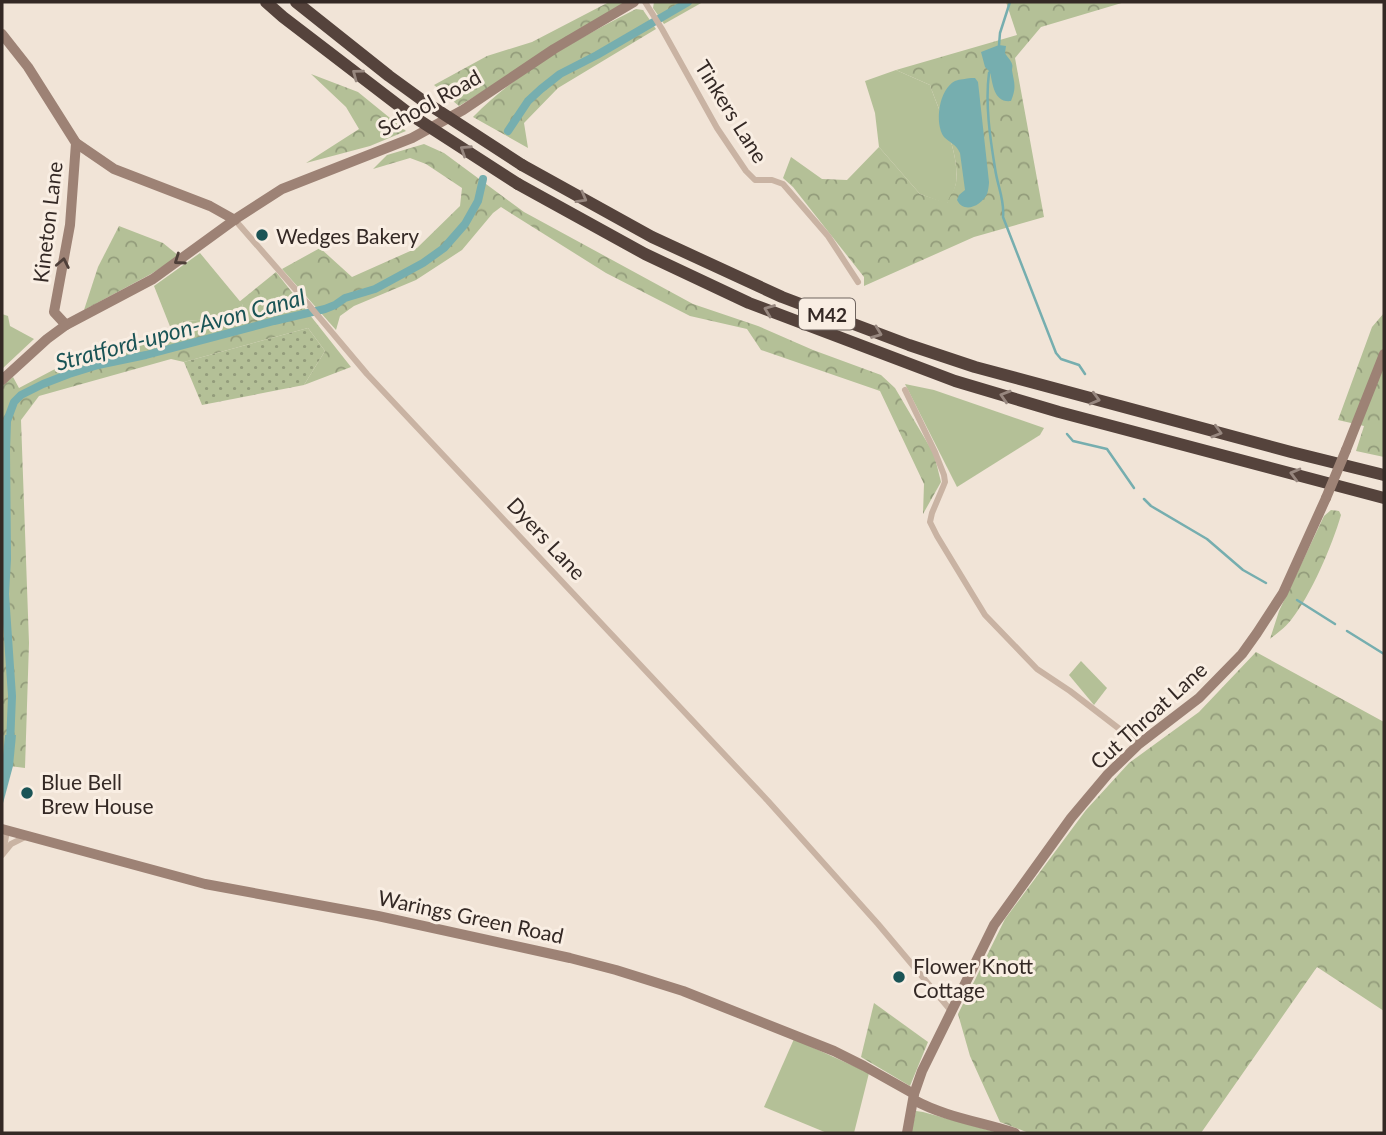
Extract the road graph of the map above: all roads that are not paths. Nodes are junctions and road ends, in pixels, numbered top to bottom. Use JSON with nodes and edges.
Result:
{"nodes":[{"id":1,"x":265,"y":2,"type":"edge"},
{"id":2,"x":296,"y":2,"type":"edge"},
{"id":3,"x":634,"y":2,"type":"edge"},
{"id":4,"x":645,"y":2,"type":"edge"},
{"id":5,"x":2,"y":34,"type":"edge"},
{"id":6,"x":76,"y":143,"type":"junction"},
{"id":7,"x":234,"y":220,"type":"junction"},
{"id":8,"x":858,"y":282,"type":"dead end"},
{"id":9,"x":54,"y":312,"type":"junction"},
{"id":10,"x":66,"y":325,"type":"junction"},
{"id":11,"x":47,"y":340,"type":"junction"},
{"id":12,"x":1384,"y":354,"type":"edge"},
{"id":13,"x":2,"y":380,"type":"edge"},
{"id":14,"x":905,"y":390,"type":"dead end"},
{"id":15,"x":1384,"y":475,"type":"edge"},
{"id":16,"x":1384,"y":498,"type":"edge"},
{"id":17,"x":1139,"y":744,"type":"junction"},
{"id":18,"x":4,"y":830,"type":"edge"},
{"id":19,"x":25,"y":837,"type":"junction"},
{"id":20,"x":2,"y":856,"type":"edge"},
{"id":21,"x":952,"y":1012,"type":"junction"},
{"id":22,"x":914,"y":1097,"type":"junction"},
{"id":23,"x":907,"y":1133,"type":"edge"},
{"id":24,"x":1015,"y":1133,"type":"edge"}],
"edges":[{"from":16,"to":1,"type":"highway","number":"M42","one_way":true,"bridge":true},
{"from":2,"to":15,"type":"highway","number":"M42","one_way":true,"bridge":true},
{"from":3,"to":7,"type":"street","name":"School Road"},
{"from":4,"to":8,"type":"street","name":"Tinkers Lane"},
{"from":5,"to":6,"type":"street","name":"Kineton Lane"},
{"from":6,"to":7,"type":"street","name":"Dyers Lane"},
{"from":9,"to":6,"type":"street","name":"Kineton Lane","one_way":true},
{"from":7,"to":10,"type":"street","name":"School Road","one_way":true},
{"from":7,"to":21,"type":"street","name":"Dyers Lane"},
{"from":9,"to":10,"type":"street","name":"Kineton Lane"},
{"from":9,"to":11,"type":"street","name":"Kineton Lane"},
{"from":10,"to":11,"type":"street","name":"School Road"},
{"from":11,"to":13,"type":"street","name":"School Road"},
{"from":12,"to":17,"type":"street","name":"Cut Throat Lane","bridge":true},
{"from":14,"to":17,"type":"street"},
{"from":17,"to":21,"type":"street","name":"Cut Throat Lane"},
{"from":18,"to":19,"type":"street","name":"Warings Green Road"},
{"from":18,"to":20,"type":"street"},
{"from":19,"to":20,"type":"street"},
{"from":19,"to":22,"type":"street","name":"Warings Green Road"},
{"from":21,"to":22,"type":"street","name":"Cut Throat Lane"},
{"from":22,"to":23,"type":"street","name":"Cut Throat Lane"},
{"from":22,"to":24,"type":"street","name":"Warings Green Road"}]}
